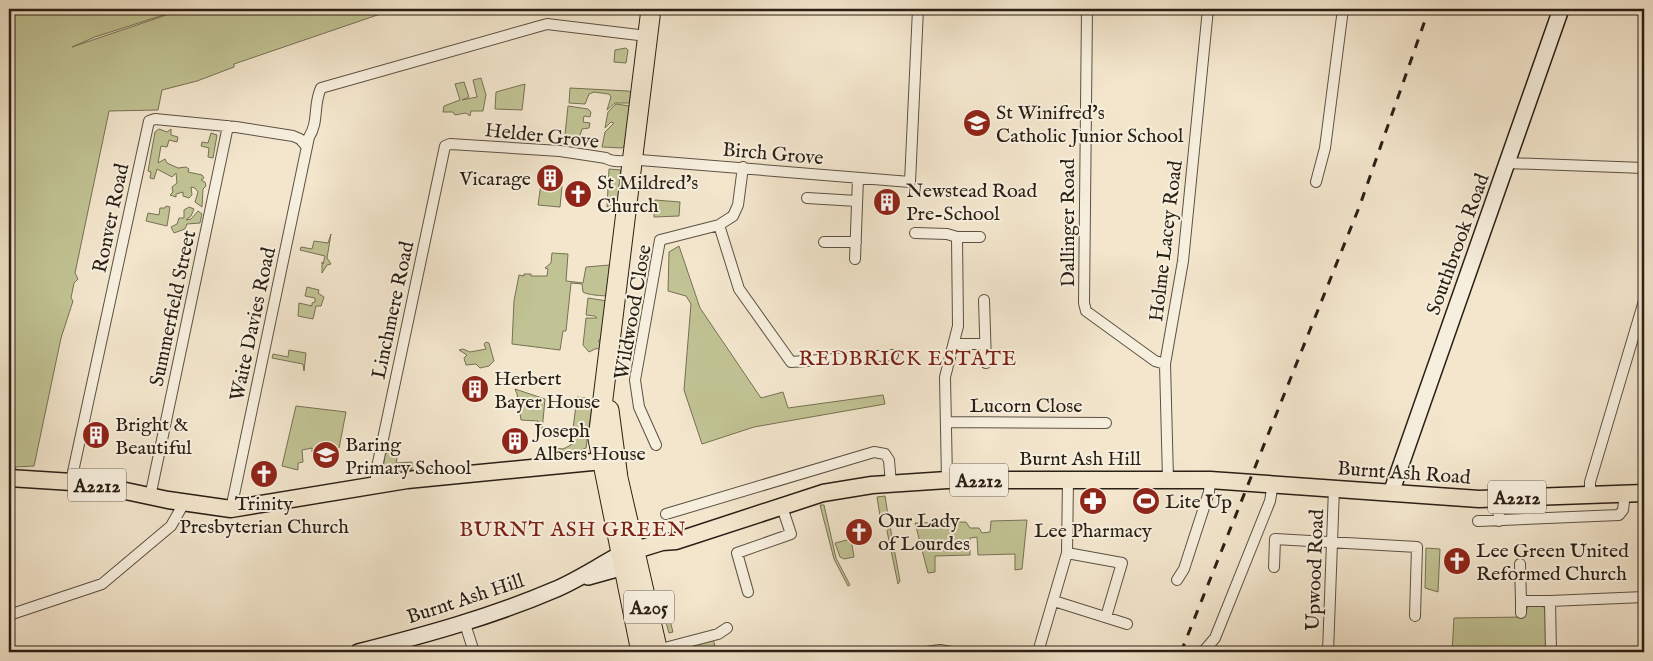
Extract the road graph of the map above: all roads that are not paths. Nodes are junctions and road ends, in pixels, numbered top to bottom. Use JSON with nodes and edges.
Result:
{"nodes":[{"id":1,"x":651,"y":9,"type":"edge"},
{"id":2,"x":918,"y":9,"type":"edge"},
{"id":3,"x":1087,"y":9,"type":"edge"},
{"id":4,"x":1208,"y":9,"type":"edge"},
{"id":5,"x":1342,"y":9,"type":"edge"},
{"id":6,"x":1561,"y":9,"type":"edge"},
{"id":7,"x":636,"y":35,"type":"junction"},
{"id":8,"x":228,"y":126,"type":"junction"},
{"id":9,"x":308,"y":142,"type":"junction"},
{"id":10,"x":446,"y":144,"type":"joint"},
{"id":11,"x":633,"y":160,"type":"junction"},
{"id":12,"x":1506,"y":163,"type":"junction"},
{"id":13,"x":743,"y":167,"type":"junction"},
{"id":14,"x":1644,"y":168,"type":"edge"},
{"id":15,"x":858,"y":178,"type":"junction"},
{"id":16,"x":1316,"y":182,"type":"dead end"},
{"id":17,"x":807,"y":198,"type":"dead end"},
{"id":18,"x":857,"y":201,"type":"junction"},
{"id":19,"x":719,"y":225,"type":"junction"},
{"id":20,"x":915,"y":233,"type":"dead end"},
{"id":21,"x":980,"y":236,"type":"dead end"},
{"id":22,"x":957,"y":237,"type":"junction"},
{"id":23,"x":824,"y":242,"type":"dead end"},
{"id":24,"x":856,"y":242,"type":"junction"},
{"id":25,"x":855,"y":260,"type":"dead end"},
{"id":26,"x":984,"y":300,"type":"dead end"},
{"id":27,"x":1644,"y":301,"type":"edge"},
{"id":28,"x":954,"y":344,"type":"junction"},
{"id":29,"x":986,"y":344,"type":"junction"},
{"id":30,"x":892,"y":356,"type":"dead end"},
{"id":31,"x":986,"y":363,"type":"dead end"},
{"id":32,"x":1165,"y":364,"type":"junction"},
{"id":33,"x":606,"y":386,"type":"junction"},
{"id":34,"x":946,"y":422,"type":"junction"},
{"id":35,"x":1106,"y":423,"type":"dead end"},
{"id":36,"x":598,"y":439,"type":"junction"},
{"id":37,"x":656,"y":445,"type":"dead end"},
{"id":38,"x":569,"y":462,"type":"junction"},
{"id":39,"x":609,"y":464,"type":"junction"},
{"id":40,"x":542,"y":467,"type":"junction"},
{"id":41,"x":9,"y":478,"type":"edge"},
{"id":42,"x":1068,"y":479,"type":"junction"},
{"id":43,"x":1168,"y":479,"type":"junction"},
{"id":44,"x":947,"y":480,"type":"junction"},
{"id":45,"x":1210,"y":480,"type":"junction"},
{"id":46,"x":71,"y":482,"type":"junction"},
{"id":47,"x":376,"y":484,"type":"junction"},
{"id":48,"x":891,"y":484,"type":"junction"},
{"id":49,"x":1273,"y":484,"type":"junction"},
{"id":50,"x":1334,"y":488,"type":"junction"},
{"id":51,"x":1391,"y":493,"type":"junction"},
{"id":52,"x":1590,"y":493,"type":"junction"},
{"id":53,"x":1625,"y":493,"type":"junction"},
{"id":54,"x":1644,"y":493,"type":"edge"},
{"id":55,"x":150,"y":497,"type":"junction"},
{"id":56,"x":1498,"y":498,"type":"junction"},
{"id":57,"x":184,"y":503,"type":"junction"},
{"id":58,"x":782,"y":506,"type":"junction"},
{"id":59,"x":231,"y":509,"type":"junction"},
{"id":60,"x":666,"y":514,"type":"dead end"},
{"id":61,"x":1478,"y":521,"type":"dead end"},
{"id":62,"x":1499,"y":521,"type":"junction"},
{"id":63,"x":1332,"y":542,"type":"junction"},
{"id":64,"x":1067,"y":553,"type":"junction"},
{"id":65,"x":630,"y":558,"type":"junction"},
{"id":66,"x":1520,"y":564,"type":"dead end"},
{"id":67,"x":1274,"y":567,"type":"dead end"},
{"id":68,"x":1177,"y":580,"type":"dead end"},
{"id":69,"x":748,"y":592,"type":"dead end"},
{"id":70,"x":1644,"y":597,"type":"edge"},
{"id":71,"x":1054,"y":601,"type":"junction"},
{"id":72,"x":1521,"y":601,"type":"junction"},
{"id":73,"x":1550,"y":601,"type":"junction"},
{"id":74,"x":1521,"y":613,"type":"dead end"},
{"id":75,"x":9,"y":615,"type":"edge"},
{"id":76,"x":1414,"y":616,"type":"dead end"},
{"id":77,"x":1106,"y":617,"type":"junction"},
{"id":78,"x":465,"y":624,"type":"junction"},
{"id":79,"x":1127,"y":624,"type":"dead end"},
{"id":80,"x":727,"y":628,"type":"dead end"},
{"id":81,"x":652,"y":651,"type":"edge"},
{"id":82,"x":358,"y":652,"type":"edge"},
{"id":83,"x":474,"y":652,"type":"edge"},
{"id":84,"x":926,"y":652,"type":"edge"},
{"id":85,"x":952,"y":652,"type":"edge"},
{"id":86,"x":1038,"y":652,"type":"edge"},
{"id":87,"x":1203,"y":652,"type":"edge"},
{"id":88,"x":1328,"y":652,"type":"edge"},
{"id":89,"x":1551,"y":652,"type":"edge"}],
"edges":[{"from":1,"to":7,"type":"highway","number":"A205"},
{"from":2,"to":15,"type":"street","name":"Birch Grove"},
{"from":3,"to":32,"type":"street","name":"Dallinger Road"},
{"from":4,"to":32,"type":"street","name":"Holme Lacey Road"},
{"from":5,"to":16,"type":"street"},
{"from":6,"to":12,"type":"street","name":"Southbrook Road"},
{"from":7,"to":9,"type":"street","name":"Waite Davies Road"},
{"from":7,"to":11,"type":"highway","number":"A205"},
{"from":8,"to":9,"type":"street","name":"Ronver Road"},
{"from":8,"to":46,"type":"street","name":"Ronver Road"},
{"from":8,"to":55,"type":"street","name":"Summerfield Street"},
{"from":9,"to":59,"type":"street","name":"Waite Davies Road"},
{"from":10,"to":11,"type":"street","name":"Helder Grove"},
{"from":10,"to":47,"type":"street","name":"Linchmere Road"},
{"from":11,"to":13,"type":"street","name":"Birch Grove"},
{"from":11,"to":33,"type":"highway","number":"A205"},
{"from":12,"to":14,"type":"street"},
{"from":12,"to":51,"type":"street","name":"Southbrook Road"},
{"from":13,"to":15,"type":"street","name":"Birch Grove"},
{"from":13,"to":19,"type":"street"},
{"from":15,"to":18,"type":"street"},
{"from":17,"to":18,"type":"street"},
{"from":18,"to":24,"type":"street"},
{"from":19,"to":30,"type":"street"},
{"from":19,"to":37,"type":"street","name":"Wildwood Close"},
{"from":20,"to":22,"type":"street"},
{"from":21,"to":22,"type":"street"},
{"from":22,"to":28,"type":"street"},
{"from":23,"to":24,"type":"street"},
{"from":24,"to":25,"type":"street"},
{"from":26,"to":29,"type":"street"},
{"from":27,"to":52,"type":"street"},
{"from":28,"to":29,"type":"street"},
{"from":28,"to":34,"type":"street"},
{"from":29,"to":31,"type":"street"},
{"from":32,"to":43,"type":"street","name":"Holme Lacey Road"},
{"from":33,"to":36,"type":"highway","number":"A205"},
{"from":33,"to":39,"type":"highway","number":"A205"},
{"from":34,"to":35,"type":"street","name":"Lucorn Close"},
{"from":34,"to":44,"type":"street"},
{"from":36,"to":38,"type":"main road","number":"A2212"},
{"from":36,"to":39,"type":"highway","number":"A205"},
{"from":38,"to":39,"type":"main road","number":"A2212"},
{"from":38,"to":40,"type":"main road","number":"A2212"},
{"from":39,"to":40,"type":"main road","number":"A2212"},
{"from":39,"to":65,"type":"highway","number":"A205"},
{"from":40,"to":47,"type":"main road","number":"A2212"},
{"from":41,"to":46,"type":"main road","number":"A2212"},
{"from":42,"to":43,"type":"main road","name":"Burnt Ash Hill","number":"A2212"},
{"from":42,"to":44,"type":"main road","name":"Burnt Ash Hill","number":"A2212"},
{"from":42,"to":64,"type":"street"},
{"from":43,"to":45,"type":"main road","name":"Burnt Ash Hill","number":"A2212"},
{"from":44,"to":48,"type":"main road","name":"Burnt Ash Hill","number":"A2212"},
{"from":45,"to":49,"type":"main road","name":"Burnt Ash Road","number":"A2212"},
{"from":45,"to":68,"type":"street"},
{"from":46,"to":55,"type":"main road","number":"A2212"},
{"from":47,"to":59,"type":"main road","number":"A2212"},
{"from":48,"to":58,"type":"main road","name":"Burnt Ash Hill","number":"A2212"},
{"from":48,"to":60,"type":"street"},
{"from":49,"to":50,"type":"main road","name":"Burnt Ash Road","number":"A2212"},
{"from":49,"to":87,"type":"street"},
{"from":50,"to":51,"type":"main road","name":"Burnt Ash Road","number":"A2212"},
{"from":50,"to":63,"type":"street","name":"Upwood Road"},
{"from":51,"to":56,"type":"main road","name":"Burnt Ash Road","number":"A2212"},
{"from":52,"to":53,"type":"main road","name":"Burnt Ash Road","number":"A2212"},
{"from":52,"to":56,"type":"main road","name":"Burnt Ash Road","number":"A2212"},
{"from":53,"to":54,"type":"main road","name":"Burnt Ash Road","number":"A2212"},
{"from":53,"to":62,"type":"street"},
{"from":55,"to":57,"type":"main road","number":"A2212"},
{"from":56,"to":62,"type":"street"},
{"from":57,"to":59,"type":"main road","number":"A2212"},
{"from":57,"to":75,"type":"street"},
{"from":58,"to":65,"type":"main road","name":"Burnt Ash Hill","number":"A2212"},
{"from":58,"to":69,"type":"street"},
{"from":61,"to":62,"type":"street"},
{"from":63,"to":67,"type":"street"},
{"from":63,"to":76,"type":"street"},
{"from":63,"to":88,"type":"street","name":"Upwood Road"},
{"from":64,"to":71,"type":"street"},
{"from":64,"to":77,"type":"street"},
{"from":65,"to":78,"type":"street","name":"Burnt Ash Hill"},
{"from":65,"to":81,"type":"highway","number":"A205"},
{"from":66,"to":72,"type":"street"},
{"from":70,"to":73,"type":"street"},
{"from":71,"to":77,"type":"street"},
{"from":71,"to":86,"type":"street"},
{"from":72,"to":73,"type":"street"},
{"from":72,"to":74,"type":"street"},
{"from":73,"to":89,"type":"street"},
{"from":77,"to":79,"type":"street"},
{"from":78,"to":82,"type":"street","name":"Burnt Ash Hill"},
{"from":78,"to":83,"type":"street"},
{"from":80,"to":81,"type":"street"},
{"from":84,"to":85,"type":"street"}]}
